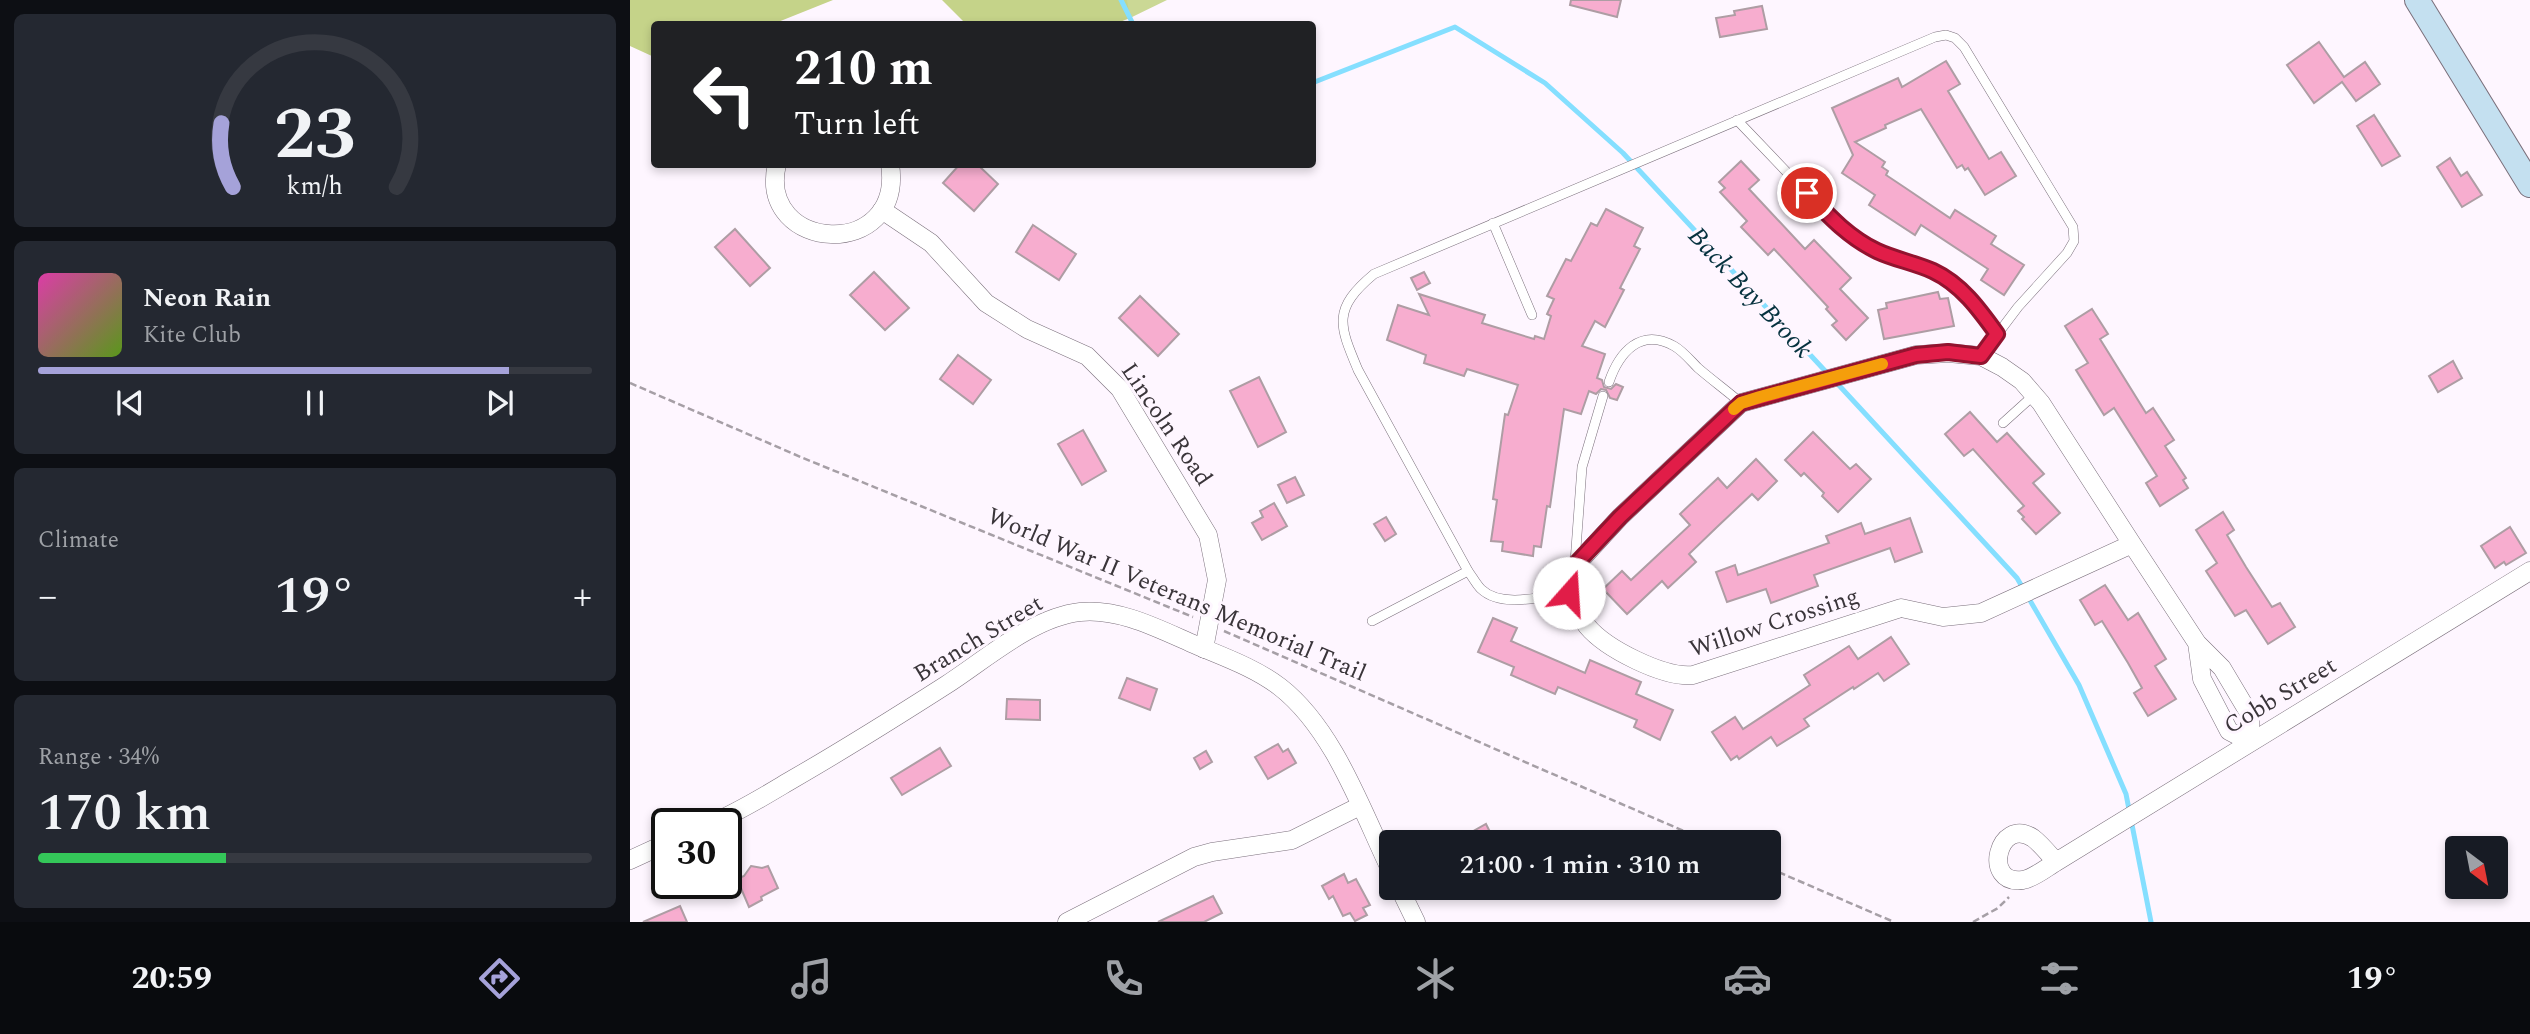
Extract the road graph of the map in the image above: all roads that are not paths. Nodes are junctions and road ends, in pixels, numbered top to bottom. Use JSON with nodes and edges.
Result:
{"nodes":[{"id":1,"x":2417,"y":0,"type":"edge"},
{"id":2,"x":1737,"y":120,"type":"junction"},
{"id":3,"x":777,"y":168,"type":"edge"},
{"id":4,"x":890,"y":168,"type":"edge"},
{"id":5,"x":2530,"y":185,"type":"edge"},
{"id":6,"x":882,"y":210,"type":"junction"},
{"id":7,"x":1493,"y":223,"type":"junction"},
{"id":8,"x":1532,"y":315,"type":"dead end"},
{"id":9,"x":1997,"y":334,"type":"junction"},
{"id":10,"x":1981,"y":356,"type":"junction"},
{"id":11,"x":1609,"y":382,"type":"dead end"},
{"id":12,"x":2034,"y":395,"type":"junction"},
{"id":13,"x":1604,"y":396,"type":"dead end"},
{"id":14,"x":1741,"y":403,"type":"junction"},
{"id":15,"x":2003,"y":424,"type":"dead end"},
{"id":16,"x":2133,"y":544,"type":"junction"},
{"id":17,"x":1574,"y":566,"type":"junction"},
{"id":18,"x":1468,"y":570,"type":"junction"},
{"id":19,"x":2530,"y":571,"type":"edge"},
{"id":20,"x":1569,"y":593,"type":"junction"},
{"id":21,"x":1372,"y":621,"type":"dead end"},
{"id":22,"x":2197,"y":643,"type":"junction"},
{"id":23,"x":1204,"y":649,"type":"junction"},
{"id":24,"x":2250,"y":742,"type":"junction"},
{"id":25,"x":1360,"y":806,"type":"junction"},
{"id":26,"x":742,"y":810,"type":"edge"},
{"id":27,"x":1379,"y":846,"type":"edge"},
{"id":28,"x":651,"y":850,"type":"edge"},
{"id":29,"x":630,"y":860,"type":"edge"},
{"id":30,"x":2056,"y":862,"type":"junction"},
{"id":31,"x":1405,"y":900,"type":"edge"},
{"id":32,"x":1067,"y":922,"type":"edge"},
{"id":33,"x":1416,"y":922,"type":"edge"}],
"edges":[{"from":1,"to":5,"type":"main road"},
{"from":2,"to":7,"type":"lane"},
{"from":2,"to":9,"type":"lane"},
{"from":2,"to":9,"type":"lane"},
{"from":3,"to":6,"type":"street"},
{"from":4,"to":6,"type":"street"},
{"from":6,"to":23,"type":"street","name":"Lincoln Road"},
{"from":7,"to":8,"type":"lane"},
{"from":7,"to":18,"type":"lane"},
{"from":9,"to":10,"type":"lane"},
{"from":10,"to":12,"type":"street"},
{"from":10,"to":14,"type":"street"},
{"from":11,"to":14,"type":"lane"},
{"from":12,"to":15,"type":"lane"},
{"from":12,"to":16,"type":"street"},
{"from":13,"to":17,"type":"lane"},
{"from":14,"to":17,"type":"street"},
{"from":16,"to":20,"type":"street","name":"Willow Crossing"},
{"from":16,"to":22,"type":"street"},
{"from":17,"to":20,"type":"street"},
{"from":18,"to":20,"type":"lane"},
{"from":18,"to":21,"type":"lane"},
{"from":19,"to":24,"type":"street","name":"Cobb Street"},
{"from":22,"to":24,"type":"street"},
{"from":22,"to":24,"type":"street"},
{"from":23,"to":25,"type":"street","name":"Branch Street"},
{"from":23,"to":26,"type":"street","name":"Branch Street"},
{"from":24,"to":30,"type":"street","name":"Cobb Street"},
{"from":25,"to":27,"type":"street","name":"Branch Street"},
{"from":25,"to":32,"type":"street"},
{"from":28,"to":29,"type":"street"},
{"from":30,"to":30,"type":"street","name":"Cobb Street"},
{"from":31,"to":33,"type":"street"}]}
